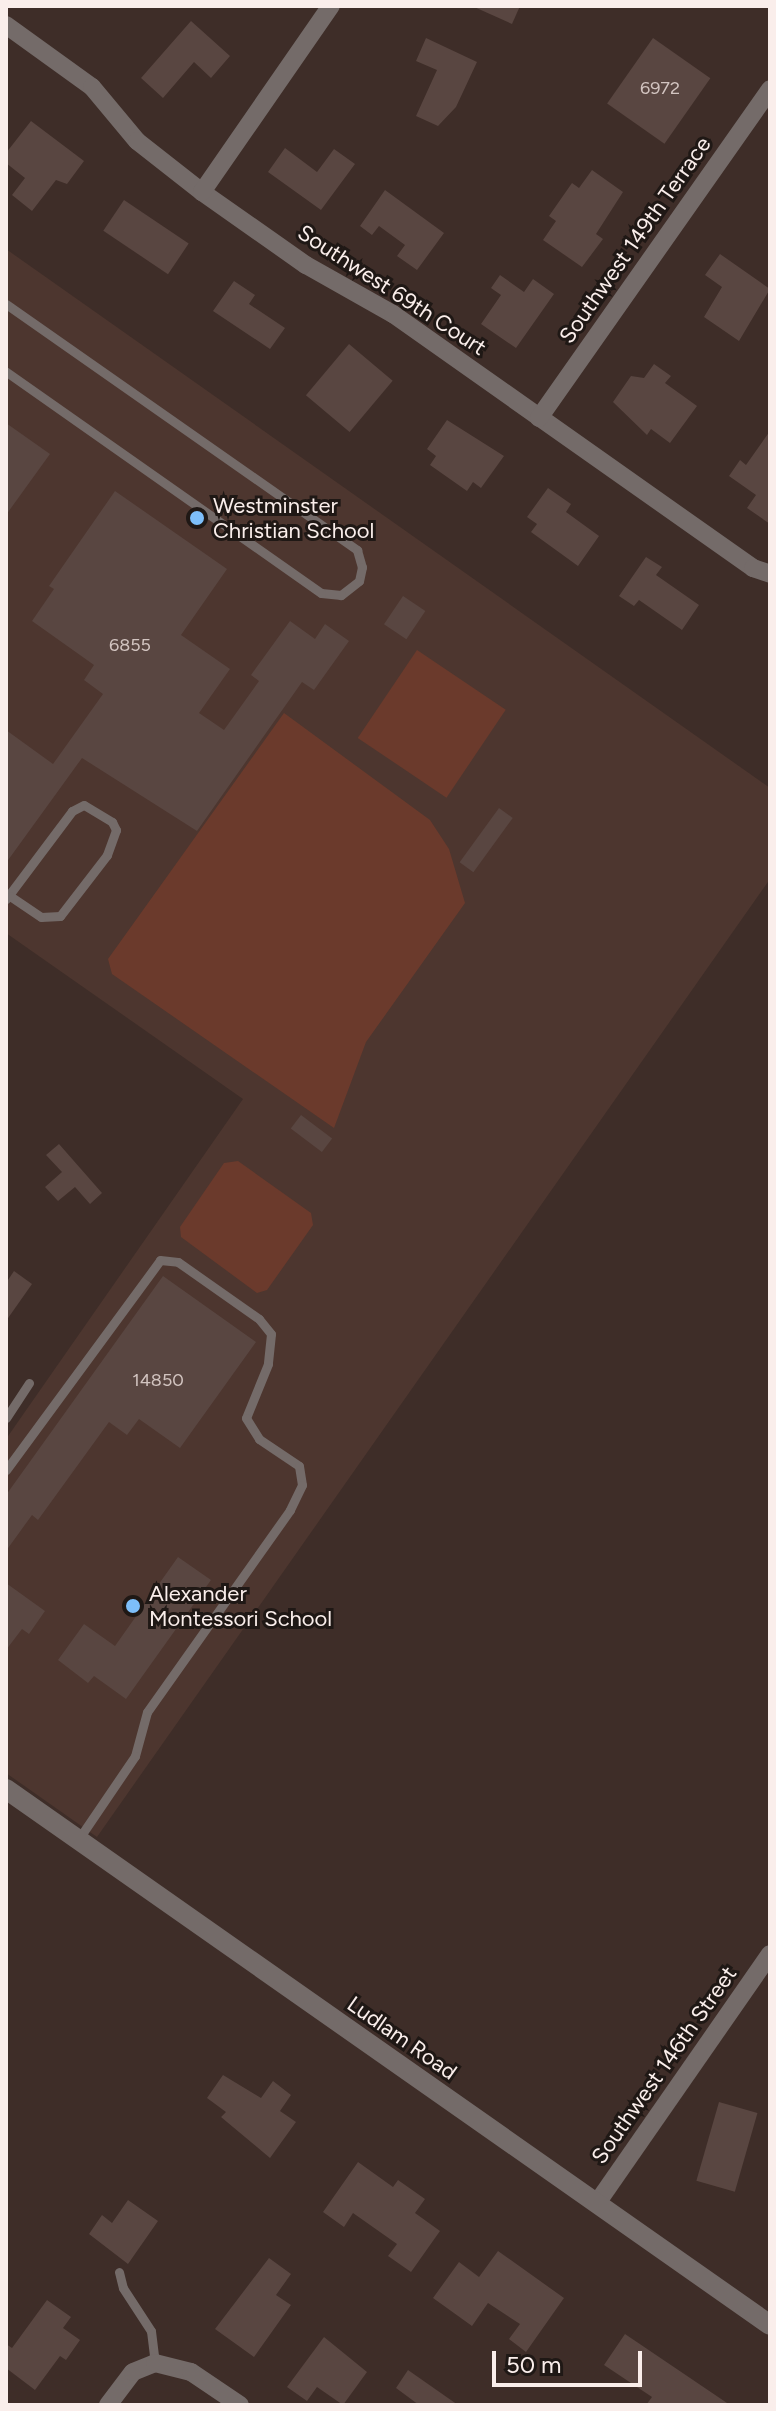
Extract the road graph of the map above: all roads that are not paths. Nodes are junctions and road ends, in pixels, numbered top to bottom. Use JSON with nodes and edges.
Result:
{"nodes":[{"id":1,"x":331,"y":6,"type":"edge"},
{"id":2,"x":6,"y":25,"type":"edge"},
{"id":3,"x":770,"y":89,"type":"edge"},
{"id":4,"x":202,"y":192,"type":"junction"},
{"id":5,"x":9,"y":308,"type":"edge"},
{"id":6,"x":6,"y":372,"type":"edge"},
{"id":7,"x":539,"y":418,"type":"junction"},
{"id":8,"x":770,"y":574,"type":"edge"},
{"id":9,"x":8,"y":898,"type":"edge"},
{"id":10,"x":29,"y":1383,"type":"dead end"},
{"id":11,"x":6,"y":1418,"type":"edge"},
{"id":12,"x":6,"y":1470,"type":"edge"},
{"id":13,"x":6,"y":1789,"type":"edge"},
{"id":14,"x":78,"y":1840,"type":"junction"},
{"id":15,"x":770,"y":1954,"type":"edge"},
{"id":16,"x":597,"y":2203,"type":"junction"},
{"id":17,"x":119,"y":2272,"type":"dead end"},
{"id":18,"x":770,"y":2325,"type":"edge"},
{"id":19,"x":149,"y":2364,"type":"junction"},
{"id":20,"x":108,"y":2405,"type":"edge"},
{"id":21,"x":240,"y":2405,"type":"edge"}],
"edges":[{"from":1,"to":4,"type":"street"},
{"from":2,"to":4,"type":"street","name":"Southwest 69th Court"},
{"from":3,"to":7,"type":"street","name":"Southwest 149th Terrace"},
{"from":4,"to":7,"type":"street","name":"Southwest 69th Court"},
{"from":5,"to":6,"type":"lane"},
{"from":7,"to":8,"type":"street","name":"Southwest 69th Court"},
{"from":9,"to":9,"type":"lane"},
{"from":10,"to":11,"type":"lane"},
{"from":12,"to":14,"type":"lane"},
{"from":13,"to":14,"type":"street","name":"Ludlam Road"},
{"from":14,"to":16,"type":"street","name":"Ludlam Road"},
{"from":15,"to":16,"type":"street","name":"Southwest 146th Street"},
{"from":16,"to":18,"type":"street","name":"Ludlam Road"},
{"from":17,"to":19,"type":"lane"},
{"from":19,"to":20,"type":"street"},
{"from":19,"to":21,"type":"street"}]}
